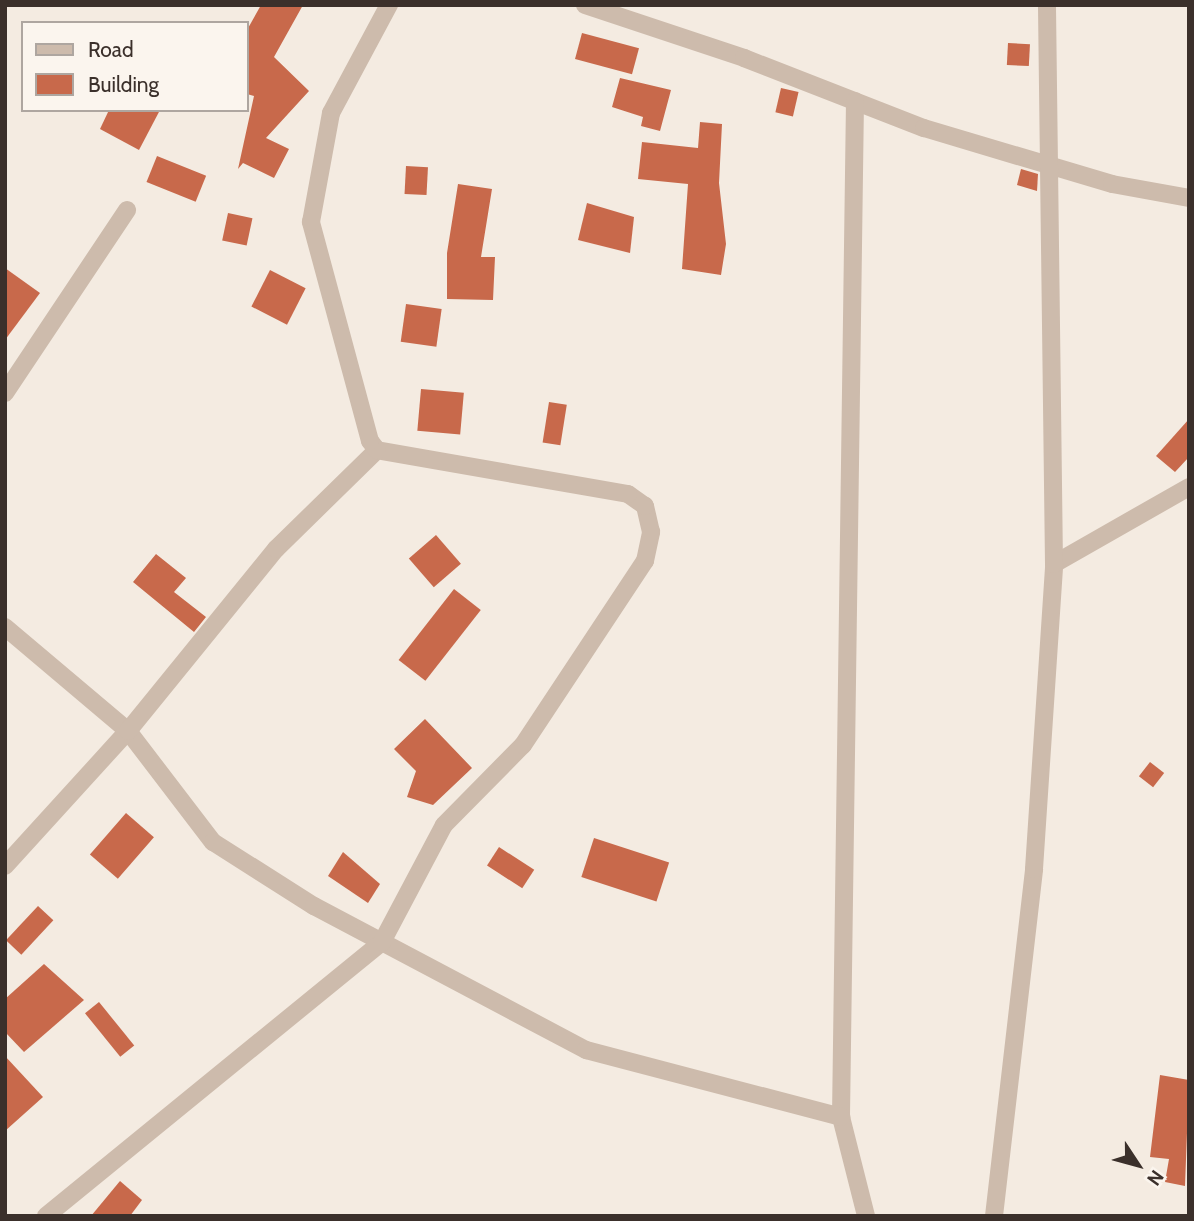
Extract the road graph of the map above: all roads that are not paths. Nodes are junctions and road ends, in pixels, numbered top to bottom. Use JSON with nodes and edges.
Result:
{"nodes":[{"id":1,"x":389,"y":5,"type":"edge"},
{"id":2,"x":585,"y":5,"type":"edge"},
{"id":3,"x":1047,"y":5,"type":"edge"},
{"id":4,"x":855,"y":102,"type":"junction"},
{"id":5,"x":1048,"y":163,"type":"junction"},
{"id":6,"x":1189,"y":198,"type":"edge"},
{"id":7,"x":128,"y":210,"type":"dead end"},
{"id":8,"x":5,"y":393,"type":"edge"},
{"id":9,"x":377,"y":450,"type":"junction"},
{"id":10,"x":1189,"y":487,"type":"edge"},
{"id":11,"x":1054,"y":564,"type":"junction"},
{"id":12,"x":5,"y":627,"type":"edge"},
{"id":13,"x":128,"y":731,"type":"junction"},
{"id":14,"x":5,"y":866,"type":"edge"},
{"id":15,"x":382,"y":942,"type":"junction"},
{"id":16,"x":841,"y":1117,"type":"junction"},
{"id":17,"x":46,"y":1216,"type":"edge"},
{"id":18,"x":866,"y":1216,"type":"edge"},
{"id":19,"x":994,"y":1216,"type":"edge"}],
"edges":[{"from":1,"to":9,"type":"street"},
{"from":2,"to":4,"type":"street"},
{"from":3,"to":5,"type":"street"},
{"from":4,"to":5,"type":"street"},
{"from":4,"to":16,"type":"street"},
{"from":5,"to":6,"type":"street"},
{"from":5,"to":11,"type":"street"},
{"from":7,"to":8,"type":"street"},
{"from":9,"to":13,"type":"street"},
{"from":9,"to":15,"type":"street"},
{"from":10,"to":11,"type":"street"},
{"from":11,"to":19,"type":"street"},
{"from":12,"to":13,"type":"street"},
{"from":13,"to":14,"type":"street"},
{"from":13,"to":15,"type":"street"},
{"from":15,"to":16,"type":"street"},
{"from":15,"to":17,"type":"street"},
{"from":16,"to":18,"type":"street"}]}
